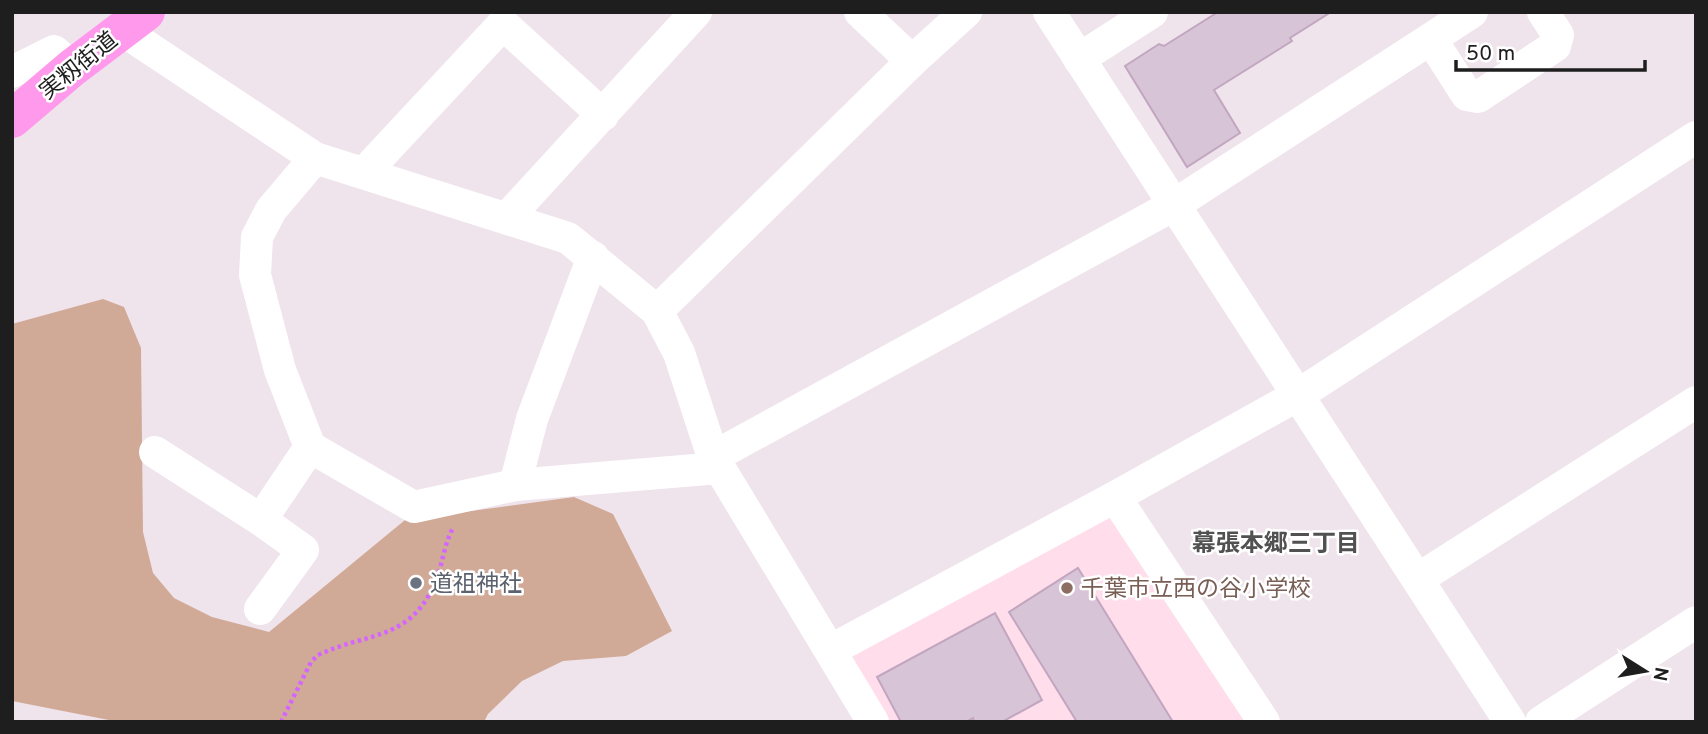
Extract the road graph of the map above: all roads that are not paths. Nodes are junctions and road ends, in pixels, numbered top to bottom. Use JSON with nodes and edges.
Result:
{"nodes":[{"id":1,"x":696,"y":12,"type":"edge"},
{"id":2,"x":860,"y":12,"type":"edge"},
{"id":3,"x":966,"y":12,"type":"edge"},
{"id":4,"x":1049,"y":12,"type":"edge"},
{"id":5,"x":1152,"y":12,"type":"edge"},
{"id":6,"x":1472,"y":12,"type":"edge"},
{"id":7,"x":1543,"y":12,"type":"edge"},
{"id":8,"x":134,"y":21,"type":"edge"},
{"id":9,"x":1431,"y":39,"type":"junction"},
{"id":10,"x":1079,"y":59,"type":"junction"},
{"id":11,"x":912,"y":61,"type":"junction"},
{"id":12,"x":72,"y":68,"type":"junction"},
{"id":13,"x":12,"y":72,"type":"edge"},
{"id":14,"x":603,"y":115,"type":"junction"},
{"id":15,"x":12,"y":119,"type":"edge"},
{"id":16,"x":1696,"y":136,"type":"edge"},
{"id":17,"x":316,"y":158,"type":"junction"},
{"id":18,"x":364,"y":173,"type":"junction"},
{"id":19,"x":1174,"y":205,"type":"junction"},
{"id":20,"x":507,"y":218,"type":"junction"},
{"id":21,"x":593,"y":257,"type":"junction"},
{"id":22,"x":657,"y":311,"type":"junction"},
{"id":23,"x":1298,"y":395,"type":"junction"},
{"id":24,"x":1696,"y":402,"type":"edge"},
{"id":25,"x":310,"y":447,"type":"junction"},
{"id":26,"x":155,"y":452,"type":"dead end"},
{"id":27,"x":716,"y":463,"type":"junction"},
{"id":28,"x":515,"y":485,"type":"junction"},
{"id":29,"x":1115,"y":497,"type":"junction"},
{"id":30,"x":261,"y":520,"type":"junction"},
{"id":31,"x":1418,"y":579,"type":"junction"},
{"id":32,"x":260,"y":609,"type":"dead end"},
{"id":33,"x":1696,"y":622,"type":"edge"},
{"id":34,"x":831,"y":650,"type":"junction"},
{"id":35,"x":873,"y":722,"type":"edge"},
{"id":36,"x":1264,"y":722,"type":"edge"},
{"id":37,"x":1510,"y":722,"type":"edge"},
{"id":38,"x":1541,"y":722,"type":"edge"}],
"edges":[{"from":1,"to":14,"type":"street"},
{"from":2,"to":11,"type":"street"},
{"from":3,"to":11,"type":"street"},
{"from":4,"to":10,"type":"street"},
{"from":5,"to":10,"type":"street"},
{"from":6,"to":9,"type":"street"},
{"from":7,"to":9,"type":"street"},
{"from":8,"to":12,"type":"main road","name":"実籾街道"},
{"from":8,"to":17,"type":"street"},
{"from":9,"to":19,"type":"street"},
{"from":10,"to":19,"type":"street"},
{"from":11,"to":22,"type":"street"},
{"from":12,"to":13,"type":"street"},
{"from":12,"to":15,"type":"main road","name":"実籾街道"},
{"from":14,"to":18,"type":"street"},
{"from":14,"to":20,"type":"street"},
{"from":16,"to":23,"type":"street"},
{"from":17,"to":18,"type":"street"},
{"from":17,"to":25,"type":"street"},
{"from":18,"to":20,"type":"street"},
{"from":19,"to":23,"type":"street"},
{"from":19,"to":27,"type":"street"},
{"from":20,"to":21,"type":"street"},
{"from":21,"to":22,"type":"street"},
{"from":21,"to":28,"type":"street"},
{"from":22,"to":27,"type":"street"},
{"from":23,"to":29,"type":"street"},
{"from":23,"to":31,"type":"street"},
{"from":24,"to":31,"type":"street"},
{"from":25,"to":28,"type":"street"},
{"from":25,"to":30,"type":"street"},
{"from":26,"to":30,"type":"street"},
{"from":27,"to":28,"type":"street"},
{"from":27,"to":34,"type":"street"},
{"from":29,"to":34,"type":"street"},
{"from":29,"to":36,"type":"street"},
{"from":30,"to":32,"type":"street"},
{"from":31,"to":37,"type":"street"},
{"from":33,"to":38,"type":"street"},
{"from":34,"to":35,"type":"street"}]}
